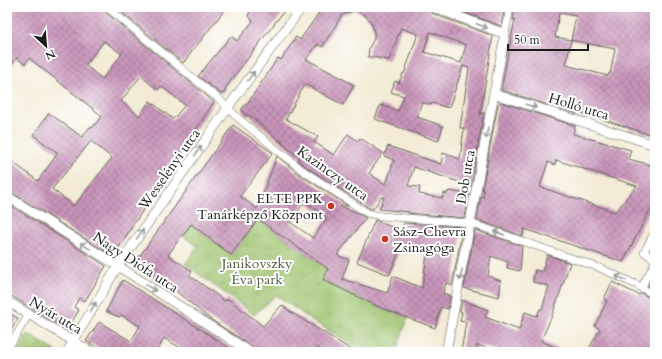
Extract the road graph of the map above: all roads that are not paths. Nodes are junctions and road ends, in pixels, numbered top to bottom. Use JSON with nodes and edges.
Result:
{"nodes":[{"id":1,"x":107,"y":7,"type":"edge"},
{"id":2,"x":302,"y":7,"type":"edge"},
{"id":3,"x":433,"y":7,"type":"edge"},
{"id":4,"x":510,"y":7,"type":"edge"},
{"id":5,"x":505,"y":34,"type":"junction"},
{"id":6,"x":494,"y":94,"type":"junction"},
{"id":7,"x":228,"y":108,"type":"junction"},
{"id":8,"x":655,"y":146,"type":"edge"},
{"id":9,"x":7,"y":196,"type":"edge"},
{"id":10,"x":470,"y":223,"type":"junction"},
{"id":11,"x":655,"y":231,"type":"edge"},
{"id":12,"x":655,"y":260,"type":"edge"},
{"id":13,"x":655,"y":263,"type":"edge"},
{"id":14,"x":118,"y":266,"type":"junction"},
{"id":15,"x":641,"y":288,"type":"junction"},
{"id":16,"x":655,"y":296,"type":"edge"},
{"id":17,"x":7,"y":301,"type":"edge"},
{"id":18,"x":29,"y":314,"type":"junction"},
{"id":19,"x":73,"y":341,"type":"junction"},
{"id":20,"x":7,"y":350,"type":"edge"},
{"id":21,"x":67,"y":352,"type":"edge"},
{"id":22,"x":91,"y":352,"type":"edge"},
{"id":23,"x":250,"y":352,"type":"edge"},
{"id":24,"x":446,"y":352,"type":"edge"}],
"edges":[{"from":1,"to":7,"type":"street","name":"Kazinczy utca"},
{"from":7,"to":2,"type":"street","name":"Wesselényi utca","one_way":true},
{"from":3,"to":5,"type":"street","one_way":true},
{"from":4,"to":5,"type":"street","name":"Dob utca"},
{"from":5,"to":6,"type":"street","name":"Dob utca"},
{"from":6,"to":8,"type":"street","name":"Holló utca","one_way":true},
{"from":6,"to":10,"type":"street","name":"Dob utca","one_way":true},
{"from":7,"to":10,"type":"street","name":"Kazinczy utca"},
{"from":14,"to":7,"type":"street","name":"Wesselényi utca","one_way":true},
{"from":14,"to":9,"type":"street","name":"Nagy Diófa utca","one_way":true},
{"from":15,"to":10,"type":"street","name":"Kazinczy utca","one_way":true},
{"from":10,"to":24,"type":"street","name":"Dob utca","one_way":true},
{"from":11,"to":12,"type":"street"},
{"from":13,"to":15,"type":"street"},
{"from":19,"to":14,"type":"street","name":"Wesselényi utca","one_way":true},
{"from":14,"to":23,"type":"street","name":"Nagy Diófa utca","one_way":true},
{"from":15,"to":16,"type":"street","name":"Kazinczy utca"},
{"from":17,"to":18,"type":"street","name":"Nyár utca"},
{"from":18,"to":19,"type":"street","name":"Nyár utca"},
{"from":18,"to":20,"type":"street"},
{"from":19,"to":21,"type":"street","name":"Wesselényi utca"},
{"from":19,"to":22,"type":"street","name":"Nyár utca"}]}
